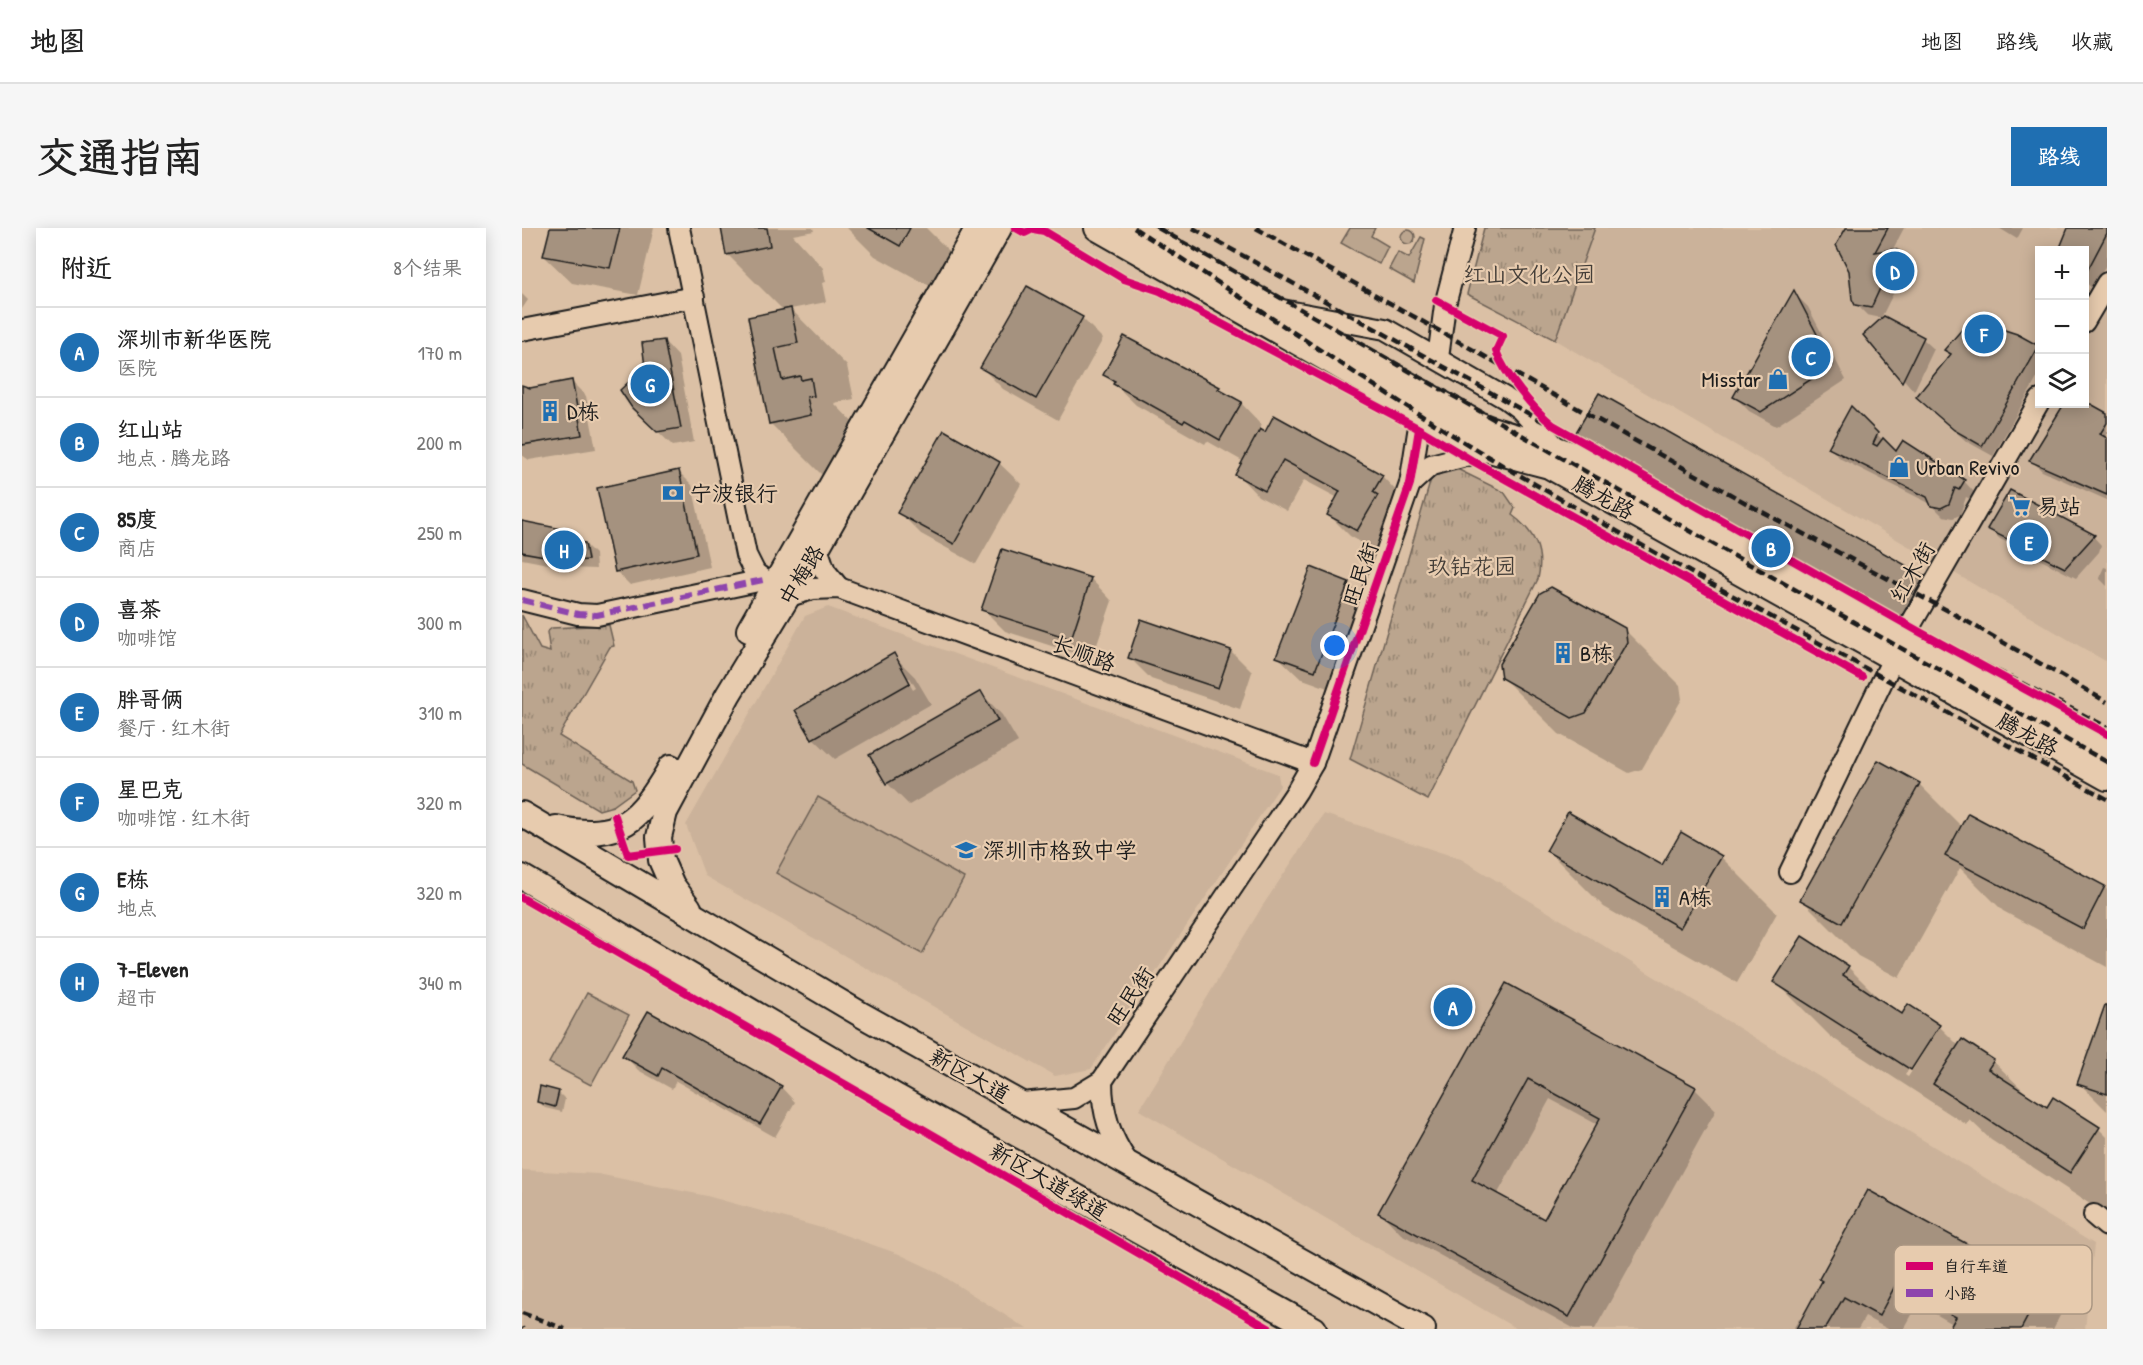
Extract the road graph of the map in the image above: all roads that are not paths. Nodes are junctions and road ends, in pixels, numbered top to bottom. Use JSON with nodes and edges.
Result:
{"nodes":[{"id":1,"x":679,"y":228,"type":"edge"},
{"id":2,"x":978,"y":228,"type":"edge"},
{"id":3,"x":999,"y":228,"type":"edge"},
{"id":4,"x":1097,"y":228,"type":"edge"},
{"id":5,"x":1465,"y":228,"type":"edge"},
{"id":6,"x":1141,"y":231,"type":"edge"},
{"id":7,"x":2107,"y":283,"type":"edge"},
{"id":8,"x":694,"y":297,"type":"junction"},
{"id":9,"x":1273,"y":308,"type":"junction"},
{"id":10,"x":2089,"y":315,"type":"edge"},
{"id":11,"x":522,"y":330,"type":"edge"},
{"id":12,"x":1438,"y":358,"type":"junction"},
{"id":13,"x":2035,"y":408,"type":"edge"},
{"id":14,"x":1421,"y":413,"type":"junction"},
{"id":15,"x":1555,"y":446,"type":"junction"},
{"id":16,"x":1489,"y":450,"type":"junction"},
{"id":17,"x":1410,"y":484,"type":"junction"},
{"id":18,"x":817,"y":548,"type":"junction"},
{"id":19,"x":775,"y":588,"type":"junction"},
{"id":20,"x":839,"y":588,"type":"junction"},
{"id":21,"x":522,"y":600,"type":"edge"},
{"id":22,"x":1898,"y":648,"type":"junction"},
{"id":23,"x":2107,"y":751,"type":"edge"},
{"id":24,"x":1312,"y":763,"type":"junction"},
{"id":25,"x":2107,"y":778,"type":"edge"},
{"id":26,"x":531,"y":819,"type":"edge"},
{"id":27,"x":1790,"y":872,"type":"dead end"},
{"id":28,"x":522,"y":877,"type":"edge"},
{"id":29,"x":704,"y":922,"type":"junction"},
{"id":30,"x":1102,"y":1082,"type":"junction"},
{"id":31,"x":1022,"y":1103,"type":"junction"},
{"id":32,"x":1128,"y":1163,"type":"junction"},
{"id":33,"x":2107,"y":1215,"type":"edge"},
{"id":34,"x":2107,"y":1226,"type":"edge"},
{"id":35,"x":1314,"y":1329,"type":"edge"},
{"id":36,"x":1424,"y":1329,"type":"edge"}],
"edges":[{"from":1,"to":8,"type":"street"},
{"from":2,"to":19,"type":"main road","name":"中梅路"},
{"from":3,"to":18,"type":"main road","name":"中梅路"},
{"from":4,"to":14,"type":"main road","name":"腾龙路"},
{"from":5,"to":12,"type":"street"},
{"from":6,"to":9,"type":"main road","name":"腾龙路"},
{"from":7,"to":10,"type":"street"},
{"from":8,"to":11,"type":"street"},
{"from":8,"to":19,"type":"street"},
{"from":9,"to":12,"type":"street"},
{"from":9,"to":15,"type":"main road","name":"腾龙路"},
{"from":12,"to":15,"type":"street"},
{"from":13,"to":22,"type":"street","name":"红木街"},
{"from":14,"to":16,"type":"main road","name":"腾龙路"},
{"from":14,"to":17,"type":"street","name":"旺民街"},
{"from":15,"to":22,"type":"main road","name":"腾龙路"},
{"from":16,"to":17,"type":"street"},
{"from":16,"to":22,"type":"main road","name":"腾龙路"},
{"from":17,"to":24,"type":"street","name":"旺民街"},
{"from":18,"to":19,"type":"main road","name":"中梅路"},
{"from":18,"to":20,"type":"street"},
{"from":19,"to":20,"type":"street"},
{"from":19,"to":21,"type":"street"},
{"from":19,"to":26,"type":"main road","name":"中梅路"},
{"from":19,"to":29,"type":"main road","name":"中梅路"},
{"from":20,"to":24,"type":"street","name":"长顺路"},
{"from":22,"to":23,"type":"main road","name":"腾龙路"},
{"from":22,"to":25,"type":"main road","name":"腾龙路"},
{"from":22,"to":27,"type":"street","name":"红木街"},
{"from":24,"to":30,"type":"street","name":"旺民街"},
{"from":26,"to":29,"type":"main road","name":"新区大道"},
{"from":28,"to":35,"type":"main road"},
{"from":29,"to":31,"type":"main road","name":"新区大道"},
{"from":30,"to":31,"type":"street"},
{"from":30,"to":32,"type":"street"},
{"from":31,"to":32,"type":"main road","name":"新区大道"},
{"from":32,"to":36,"type":"main road","name":"新区大道"},
{"from":33,"to":34,"type":"street"}]}
